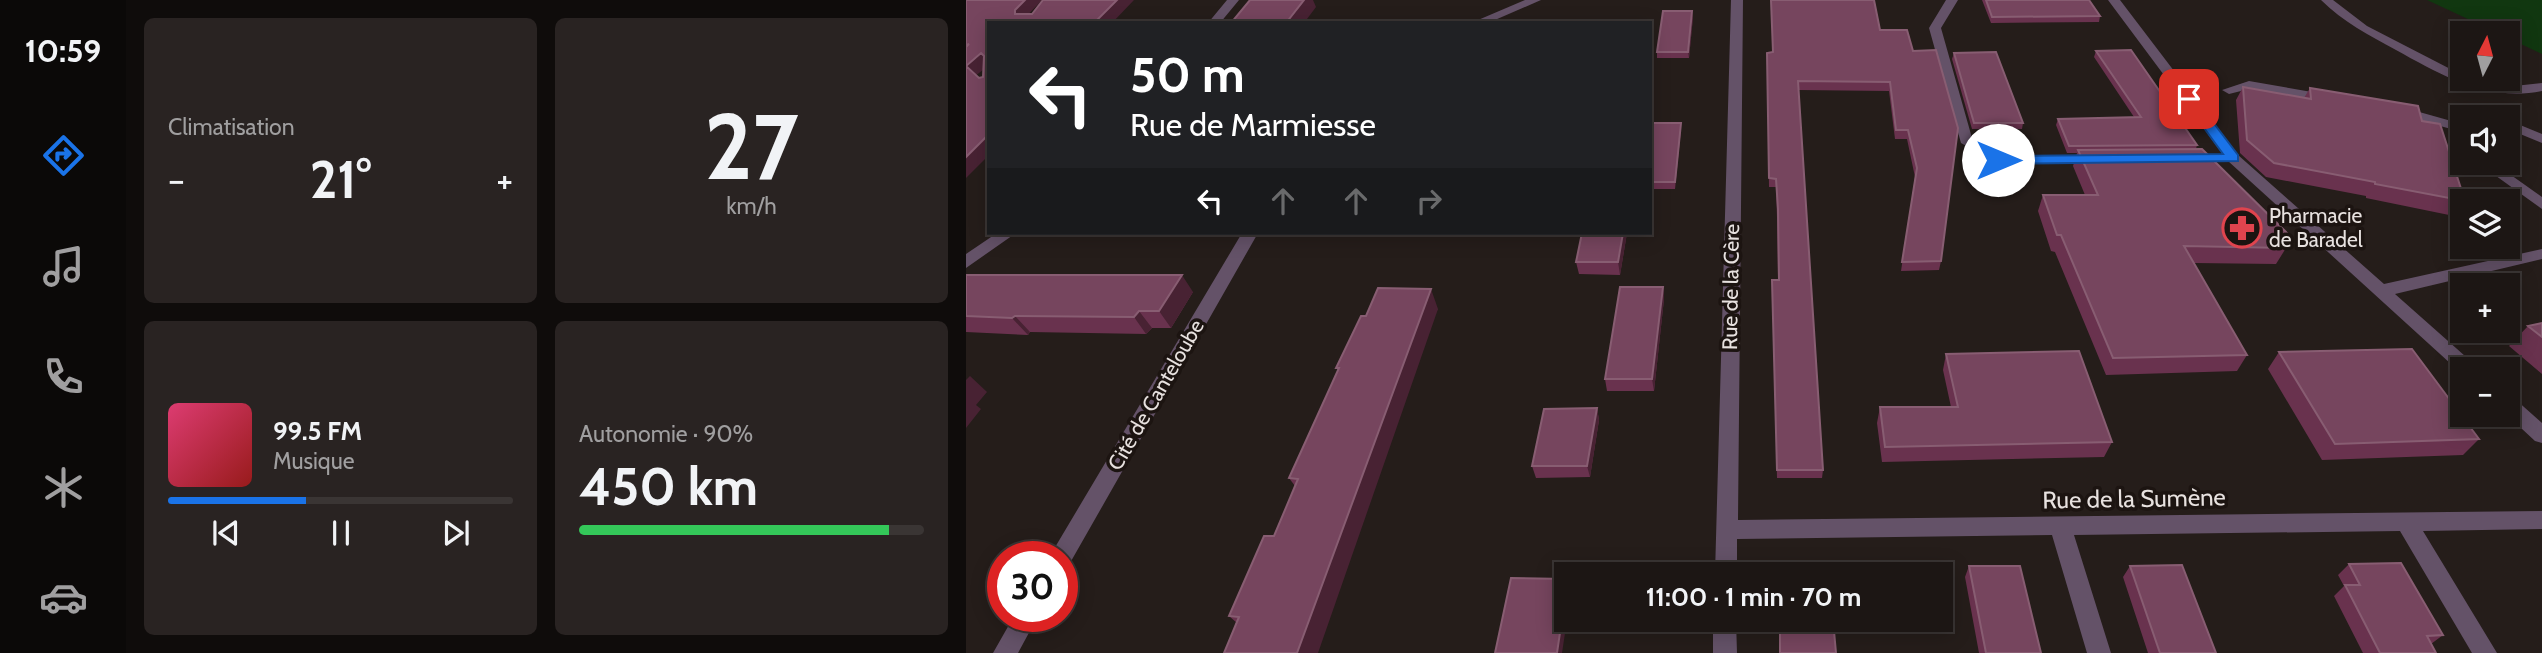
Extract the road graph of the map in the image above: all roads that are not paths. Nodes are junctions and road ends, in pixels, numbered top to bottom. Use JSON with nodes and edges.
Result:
{"nodes":[{"id":1,"x":1233,"y":0,"type":"edge"},
{"id":2,"x":1535,"y":0,"type":"edge"},
{"id":3,"x":1737,"y":0,"type":"edge"},
{"id":4,"x":1952,"y":0,"type":"edge"},
{"id":5,"x":2115,"y":0,"type":"edge"},
{"id":6,"x":2326,"y":0,"type":"edge"},
{"id":7,"x":1216,"y":21,"type":"edge"},
{"id":8,"x":1482,"y":21,"type":"edge"},
{"id":9,"x":2542,"y":88,"type":"edge"},
{"id":10,"x":2229,"y":90,"type":"dead end"},
{"id":11,"x":2340,"y":101,"type":"edge"},
{"id":12,"x":2379,"y":107,"type":"edge"},
{"id":13,"x":2450,"y":126,"type":"edge"},
{"id":14,"x":2520,"y":129,"type":"edge"},
{"id":15,"x":2542,"y":139,"type":"edge"},
{"id":16,"x":2109,"y":159,"type":"edge"},
{"id":17,"x":2502,"y":175,"type":"edge"},
{"id":18,"x":2542,"y":204,"type":"edge"},
{"id":19,"x":1005,"y":235,"type":"edge"},
{"id":20,"x":1249,"y":235,"type":"edge"},
{"id":21,"x":2542,"y":254,"type":"edge"},
{"id":22,"x":966,"y":262,"type":"edge"},
{"id":23,"x":2381,"y":291,"type":"junction"},
{"id":24,"x":2455,"y":357,"type":"edge"},
{"id":25,"x":2520,"y":415,"type":"edge"},
{"id":26,"x":2542,"y":435,"type":"edge"},
{"id":27,"x":2542,"y":520,"type":"edge"},
{"id":28,"x":2406,"y":522,"type":"junction"},
{"id":29,"x":2060,"y":526,"type":"junction"},
{"id":30,"x":1727,"y":530,"type":"junction"},
{"id":31,"x":1071,"y":541,"type":"edge"},
{"id":32,"x":1726,"y":562,"type":"edge"},
{"id":33,"x":1018,"y":632,"type":"edge"},
{"id":34,"x":1725,"y":632,"type":"edge"},
{"id":35,"x":1006,"y":653,"type":"edge"},
{"id":36,"x":1725,"y":653,"type":"edge"},
{"id":37,"x":2099,"y":653,"type":"edge"},
{"id":38,"x":2485,"y":653,"type":"edge"}],
"edges":[{"from":1,"to":7,"type":"street"},
{"from":2,"to":8,"type":"street"},
{"from":3,"to":30,"type":"street","name":"Rue de la Cère"},
{"from":4,"to":16,"type":"street"},
{"from":5,"to":23,"type":"street"},
{"from":6,"to":9,"type":"lane"},
{"from":10,"to":11,"type":"street"},
{"from":12,"to":13,"type":"street"},
{"from":14,"to":15,"type":"street"},
{"from":17,"to":18,"type":"street"},
{"from":19,"to":22,"type":"street"},
{"from":20,"to":31,"type":"street","name":"Cité de Canteloube"},
{"from":21,"to":23,"type":"street"},
{"from":23,"to":24,"type":"street"},
{"from":25,"to":26,"type":"street"},
{"from":27,"to":28,"type":"street","name":"Rue de la Sumène"},
{"from":28,"to":29,"type":"street","name":"Rue de la Sumène"},
{"from":28,"to":38,"type":"street"},
{"from":29,"to":30,"type":"street","name":"Rue de la Sumène"},
{"from":29,"to":37,"type":"street"},
{"from":30,"to":32,"type":"street","name":"Rue de la Cère"},
{"from":33,"to":35,"type":"street"},
{"from":34,"to":36,"type":"street"}]}
